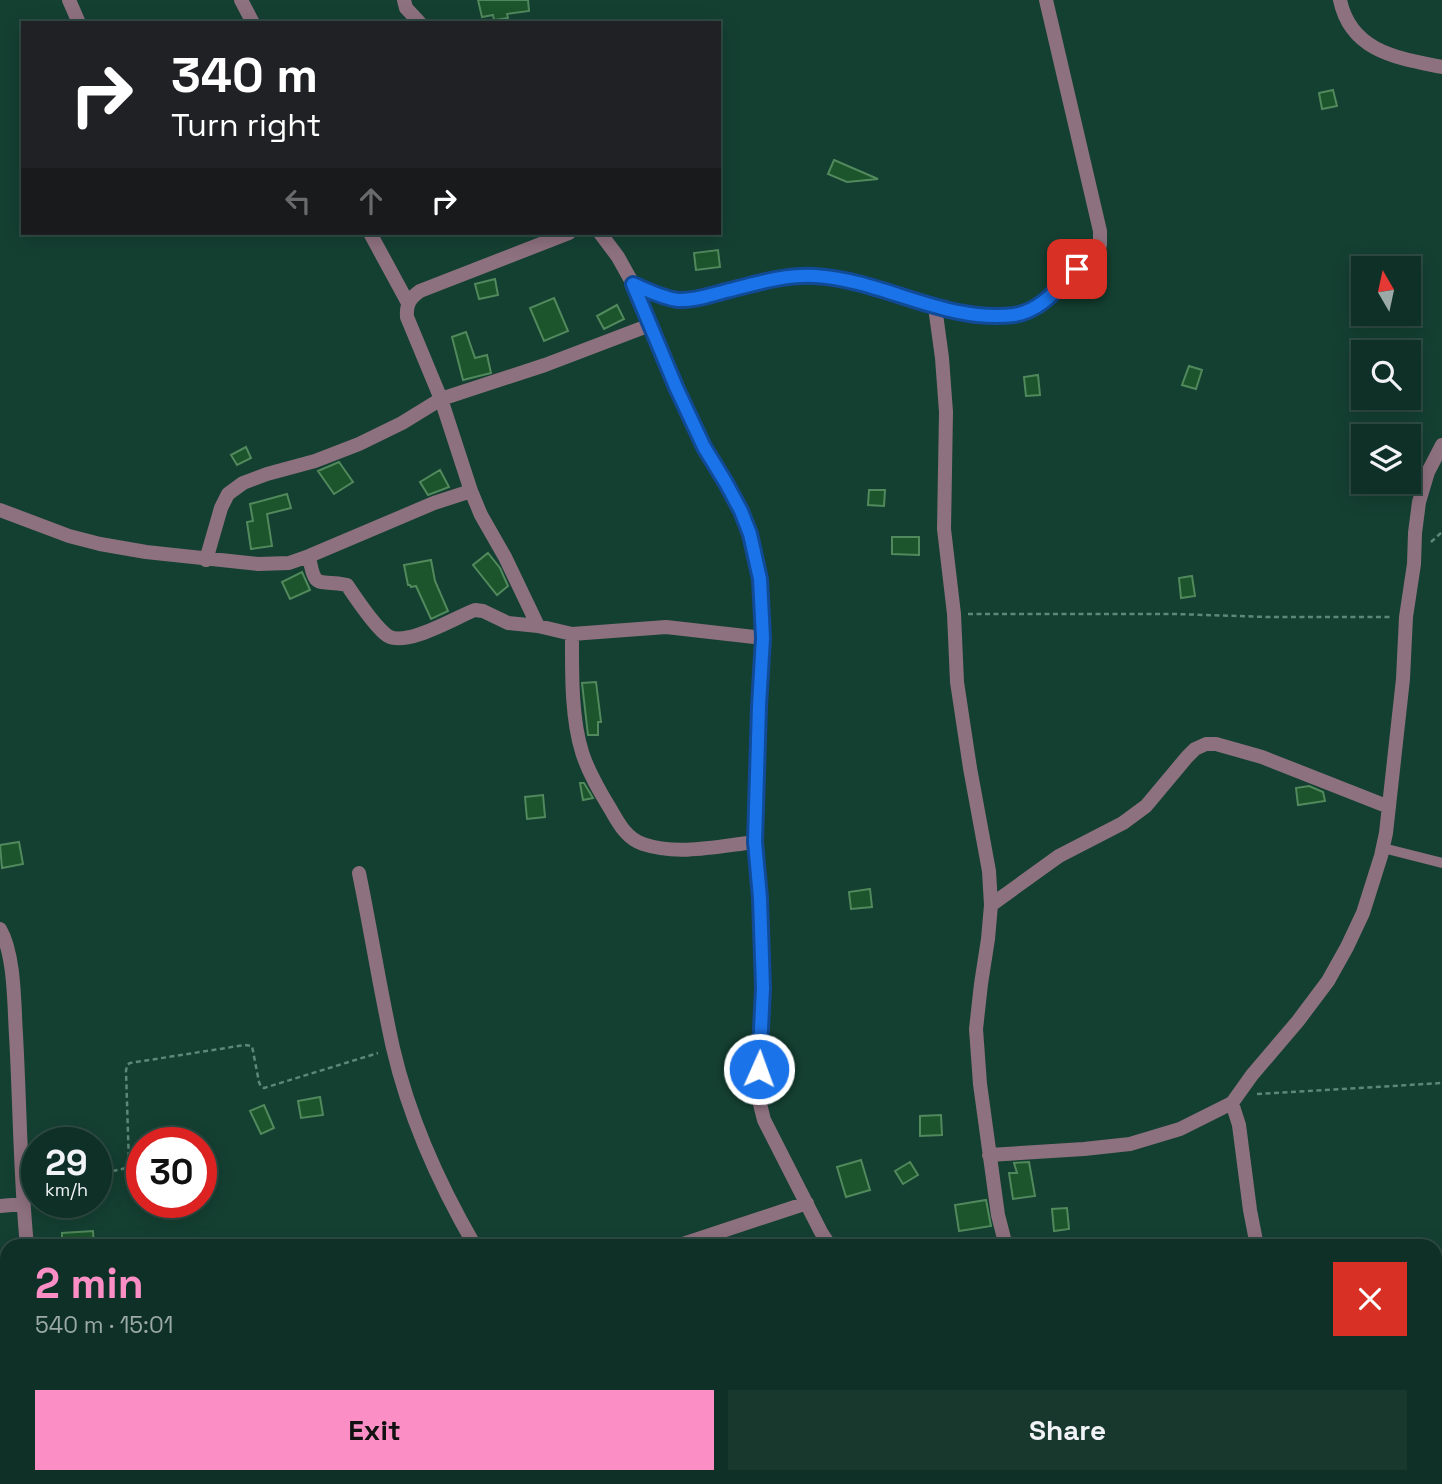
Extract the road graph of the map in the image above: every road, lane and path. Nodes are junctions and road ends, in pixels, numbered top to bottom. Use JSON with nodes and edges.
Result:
{"nodes":[{"id":1,"x":69,"y":0,"type":"edge"},
{"id":2,"x":241,"y":0,"type":"edge"},
{"id":3,"x":393,"y":0,"type":"edge"},
{"id":4,"x":1046,"y":0,"type":"edge"},
{"id":5,"x":1340,"y":0,"type":"edge"},
{"id":6,"x":405,"y":4,"type":"edge"},
{"id":7,"x":78,"y":21,"type":"edge"},
{"id":8,"x":252,"y":21,"type":"edge"},
{"id":9,"x":418,"y":21,"type":"edge"},
{"id":10,"x":1442,"y":67,"type":"edge"},
{"id":11,"x":371,"y":235,"type":"edge"},
{"id":12,"x":564,"y":235,"type":"edge"},
{"id":13,"x":602,"y":235,"type":"edge"},
{"id":14,"x":633,"y":284,"type":"junction"},
{"id":15,"x":408,"y":303,"type":"junction"},
{"id":16,"x":935,"y":307,"type":"junction"},
{"id":17,"x":649,"y":325,"type":"junction"},
{"id":18,"x":441,"y":399,"type":"junction"},
{"id":19,"x":1442,"y":445,"type":"edge"},
{"id":20,"x":471,"y":491,"type":"junction"},
{"id":21,"x":0,"y":510,"type":"edge"},
{"id":22,"x":309,"y":556,"type":"junction"},
{"id":23,"x":206,"y":560,"type":"junction"},
{"id":24,"x":954,"y":614,"type":"junction"},
{"id":25,"x":1406,"y":617,"type":"junction"},
{"id":26,"x":538,"y":626,"type":"junction"},
{"id":27,"x":572,"y":634,"type":"junction"},
{"id":28,"x":763,"y":638,"type":"junction"},
{"id":29,"x":1389,"y":807,"type":"junction"},
{"id":30,"x":755,"y":842,"type":"junction"},
{"id":31,"x":1383,"y":848,"type":"junction"},
{"id":32,"x":1442,"y":863,"type":"edge"},
{"id":33,"x":359,"y":873,"type":"dead end"},
{"id":34,"x":991,"y":905,"type":"junction"},
{"id":35,"x":0,"y":929,"type":"edge"},
{"id":36,"x":393,"y":1048,"type":"junction"},
{"id":37,"x":1442,"y":1083,"type":"edge"},
{"id":38,"x":1234,"y":1099,"type":"junction"},
{"id":39,"x":21,"y":1137,"type":"edge"},
{"id":40,"x":989,"y":1156,"type":"junction"},
{"id":41,"x":112,"y":1172,"type":"edge"},
{"id":42,"x":807,"y":1203,"type":"junction"},
{"id":43,"x":21,"y":1204,"type":"edge"},
{"id":44,"x":0,"y":1206,"type":"edge"},
{"id":45,"x":24,"y":1218,"type":"edge"},
{"id":46,"x":26,"y":1239,"type":"edge"},
{"id":47,"x":471,"y":1239,"type":"edge"},
{"id":48,"x":698,"y":1239,"type":"edge"},
{"id":49,"x":826,"y":1239,"type":"edge"},
{"id":50,"x":1004,"y":1239,"type":"edge"},
{"id":51,"x":1256,"y":1239,"type":"edge"}],
"edges":[{"from":1,"to":7,"type":"street"},
{"from":2,"to":8,"type":"street"},
{"from":3,"to":6,"type":"street"},
{"from":4,"to":16,"type":"street"},
{"from":5,"to":10,"type":"street"},
{"from":6,"to":9,"type":"street"},
{"from":11,"to":15,"type":"street"},
{"from":12,"to":15,"type":"street"},
{"from":13,"to":14,"type":"street"},
{"from":14,"to":16,"type":"street"},
{"from":14,"to":17,"type":"street"},
{"from":15,"to":18,"type":"street"},
{"from":16,"to":24,"type":"street"},
{"from":17,"to":18,"type":"street"},
{"from":17,"to":28,"type":"street"},
{"from":18,"to":20,"type":"street"},
{"from":18,"to":23,"type":"street"},
{"from":19,"to":25,"type":"street"},
{"from":20,"to":22,"type":"street"},
{"from":20,"to":26,"type":"street"},
{"from":21,"to":23,"type":"street"},
{"from":22,"to":23,"type":"street"},
{"from":22,"to":26,"type":"street"},
{"from":24,"to":25,"type":"path"},
{"from":24,"to":34,"type":"street"},
{"from":25,"to":29,"type":"street"},
{"from":26,"to":27,"type":"street"},
{"from":27,"to":28,"type":"street"},
{"from":27,"to":30,"type":"street"},
{"from":28,"to":30,"type":"street"},
{"from":29,"to":31,"type":"street"},
{"from":29,"to":34,"type":"street"},
{"from":30,"to":42,"type":"street"},
{"from":31,"to":32,"type":"lane"},
{"from":31,"to":38,"type":"street"},
{"from":33,"to":36,"type":"street"},
{"from":34,"to":40,"type":"street"},
{"from":35,"to":39,"type":"street"},
{"from":36,"to":41,"type":"path"},
{"from":36,"to":47,"type":"street"},
{"from":37,"to":38,"type":"path"},
{"from":38,"to":40,"type":"street"},
{"from":38,"to":51,"type":"street"},
{"from":40,"to":50,"type":"street"},
{"from":42,"to":48,"type":"street"},
{"from":42,"to":49,"type":"street"},
{"from":43,"to":44,"type":"street"},
{"from":45,"to":46,"type":"street"}]}
